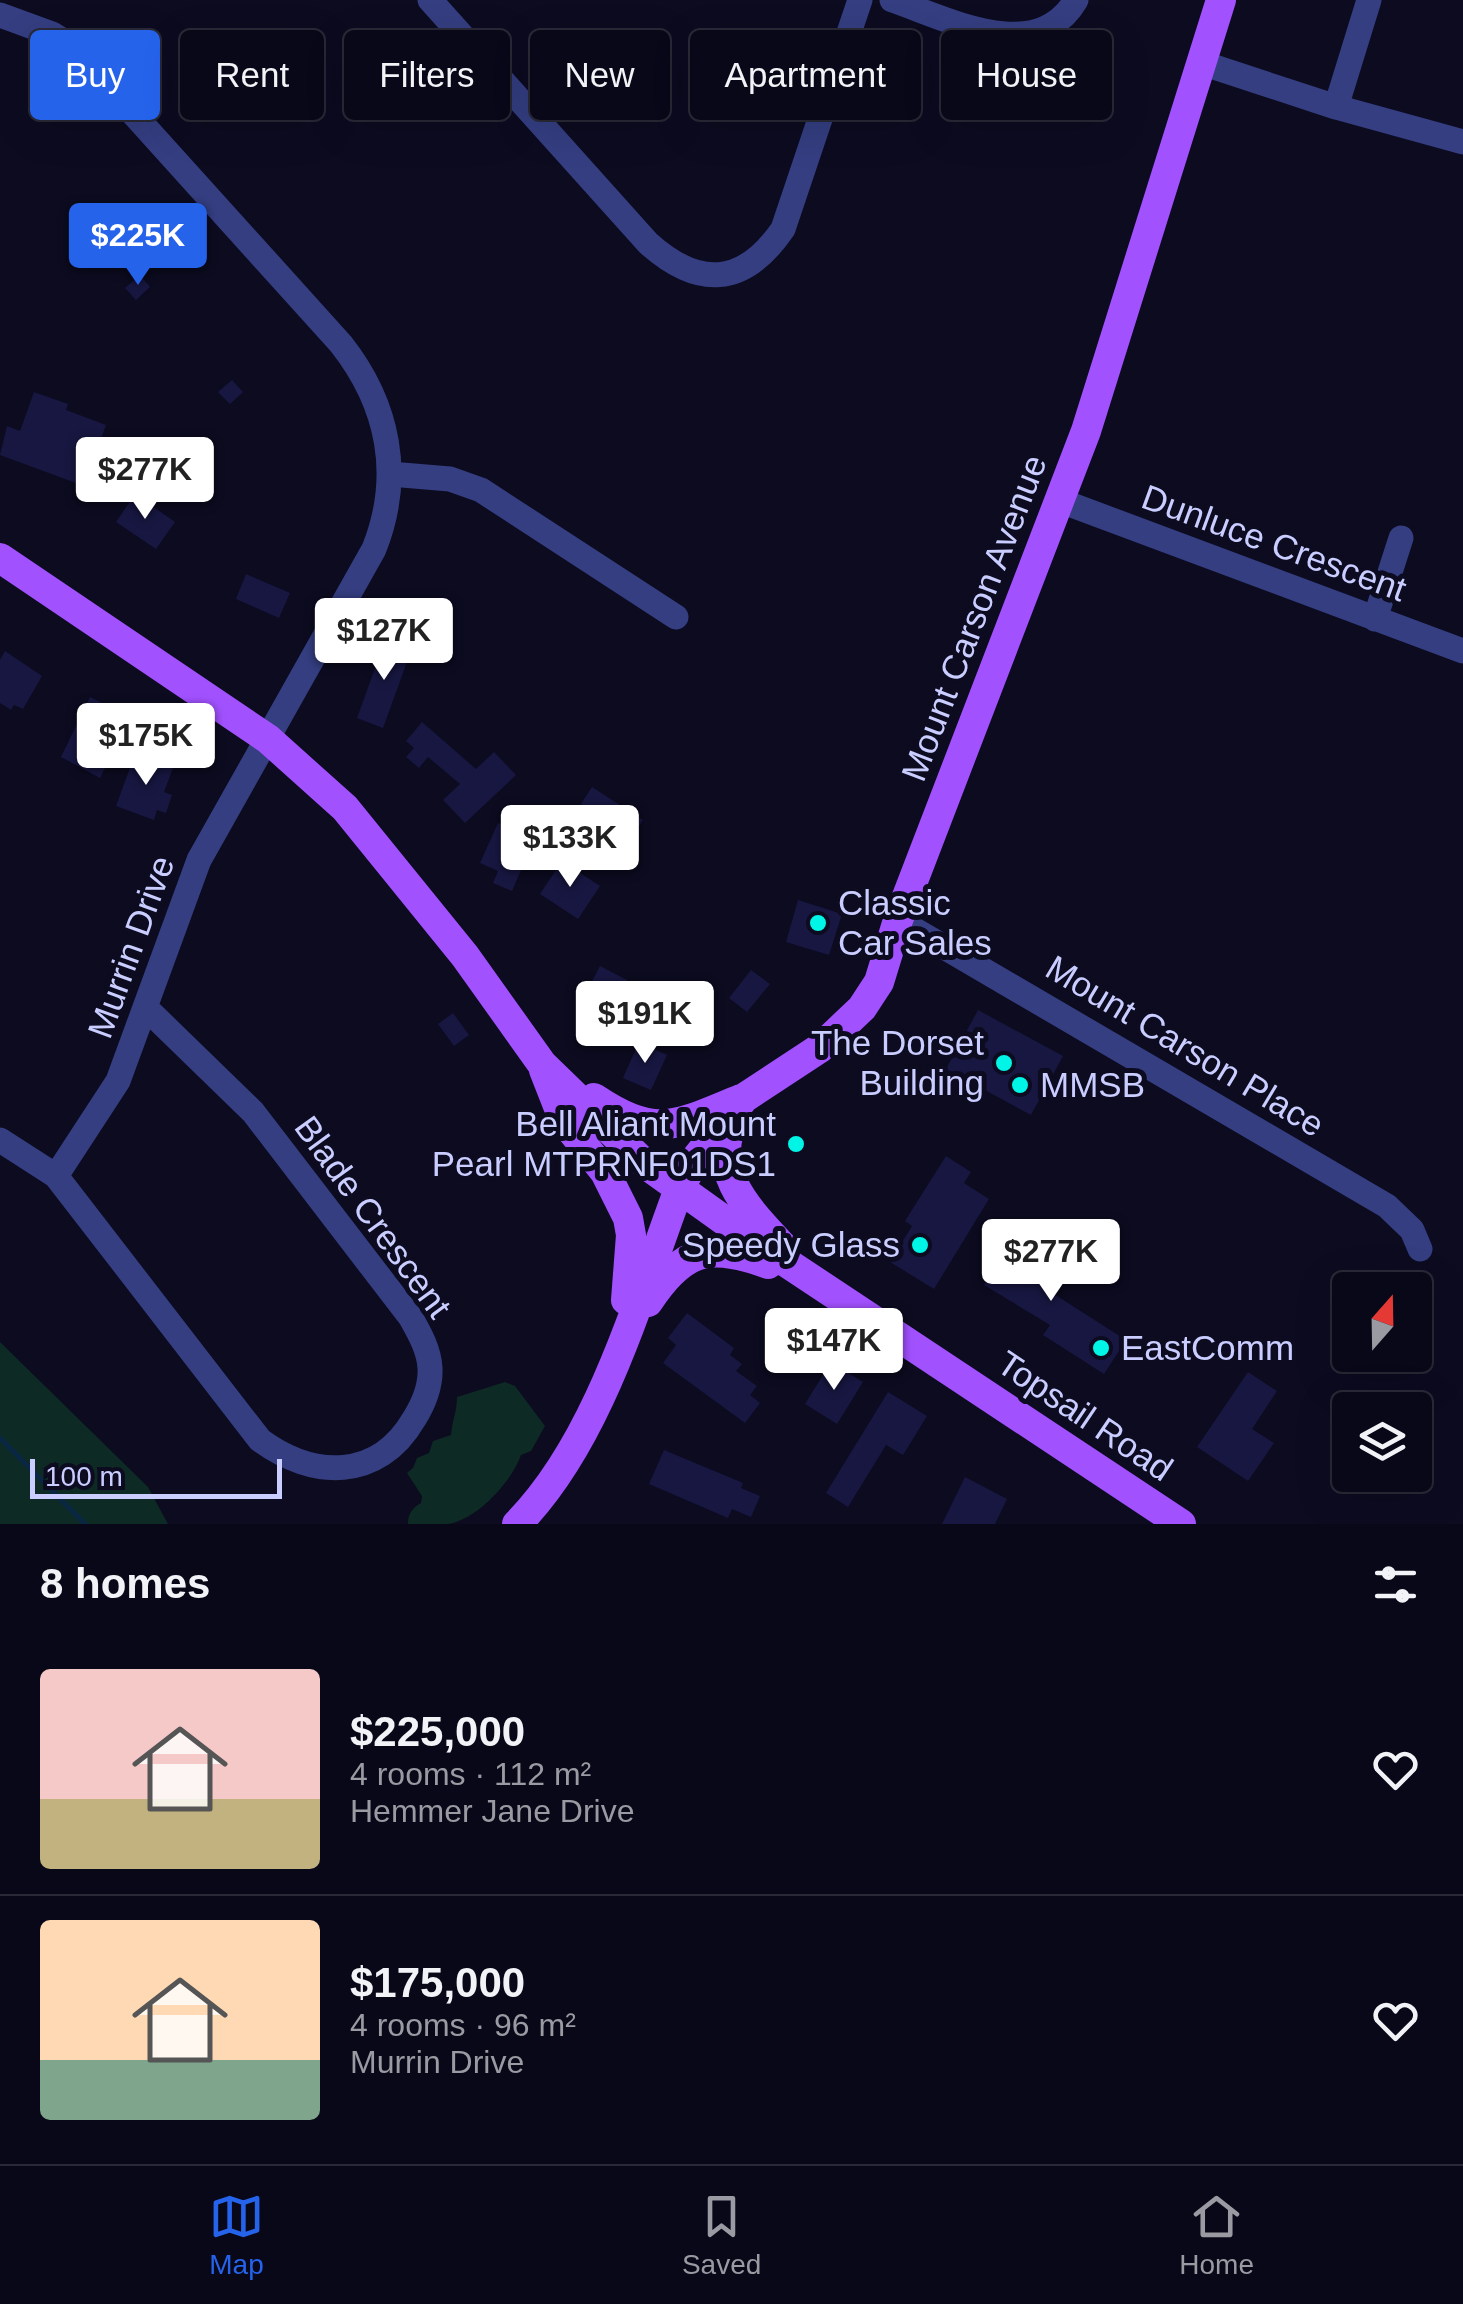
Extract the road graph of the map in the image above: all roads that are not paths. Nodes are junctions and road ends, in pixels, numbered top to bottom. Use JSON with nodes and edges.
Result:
{"nodes":[{"id":1,"x":430,"y":0,"type":"edge"},
{"id":2,"x":860,"y":0,"type":"edge"},
{"id":3,"x":892,"y":0,"type":"edge"},
{"id":4,"x":1076,"y":0,"type":"edge"},
{"id":5,"x":1221,"y":0,"type":"edge"},
{"id":6,"x":1370,"y":0,"type":"edge"},
{"id":7,"x":0,"y":15,"type":"edge"},
{"id":8,"x":1202,"y":63,"type":"junction"},
{"id":9,"x":1336,"y":107,"type":"junction"},
{"id":10,"x":1463,"y":142,"type":"edge"},
{"id":11,"x":390,"y":474,"type":"junction"},
{"id":12,"x":1061,"y":502,"type":"junction"},
{"id":13,"x":1402,"y":538,"type":"dead end"},
{"id":14,"x":0,"y":558,"type":"edge"},
{"id":15,"x":676,"y":617,"type":"dead end"},
{"id":16,"x":1375,"y":618,"type":"junction"},
{"id":17,"x":1463,"y":651,"type":"edge"},
{"id":18,"x":268,"y":739,"type":"junction"},
{"id":19,"x":898,"y":920,"type":"junction"},
{"id":20,"x":146,"y":1008,"type":"junction"},
{"id":21,"x":542,"y":1064,"type":"junction"},
{"id":22,"x":744,"y":1098,"type":"junction"},
{"id":23,"x":0,"y":1140,"type":"edge"},
{"id":24,"x":56,"y":1176,"type":"junction"},
{"id":25,"x":679,"y":1189,"type":"junction"},
{"id":26,"x":1420,"y":1249,"type":"dead end"},
{"id":27,"x":816,"y":1282,"type":"junction"},
{"id":28,"x":623,"y":1338,"type":"junction"},
{"id":29,"x":517,"y":1524,"type":"edge"},
{"id":30,"x":1181,"y":1524,"type":"edge"}],
"edges":[{"from":1,"to":2,"type":"street"},
{"from":3,"to":4,"type":"street"},
{"from":5,"to":8,"type":"main road","name":"Mount Carson Avenue"},
{"from":6,"to":9,"type":"street"},
{"from":7,"to":11,"type":"street","name":"Murrin Drive"},
{"from":8,"to":9,"type":"street"},
{"from":8,"to":12,"type":"main road","name":"Mount Carson Avenue"},
{"from":9,"to":10,"type":"street"},
{"from":11,"to":15,"type":"street"},
{"from":11,"to":18,"type":"street","name":"Murrin Drive"},
{"from":12,"to":16,"type":"street","name":"Dunluce Crescent"},
{"from":12,"to":19,"type":"main road","name":"Mount Carson Avenue"},
{"from":13,"to":16,"type":"street"},
{"from":14,"to":18,"type":"main road","name":"Topsail Road"},
{"from":16,"to":17,"type":"street","name":"Dunluce Crescent"},
{"from":18,"to":20,"type":"street","name":"Murrin Drive"},
{"from":18,"to":21,"type":"main road","name":"Topsail Road"},
{"from":19,"to":22,"type":"main road","name":"Mount Carson Avenue"},
{"from":19,"to":26,"type":"street","name":"Mount Carson Place"},
{"from":20,"to":24,"type":"street","name":"Murrin Drive"},
{"from":20,"to":24,"type":"street","name":"Blade Crescent"},
{"from":21,"to":22,"type":"main road"},
{"from":21,"to":25,"type":"main road","name":"Topsail Road"},
{"from":21,"to":28,"type":"main road"},
{"from":22,"to":25,"type":"main road","name":"Mount Carson Avenue"},
{"from":22,"to":27,"type":"main road"},
{"from":23,"to":24,"type":"street","name":"Blade Crescent"},
{"from":25,"to":27,"type":"main road","name":"Topsail Road"},
{"from":25,"to":28,"type":"main road","name":"Mount Carson Avenue"},
{"from":27,"to":28,"type":"main road"},
{"from":27,"to":30,"type":"main road","name":"Topsail Road"},
{"from":28,"to":29,"type":"main road"}]}
